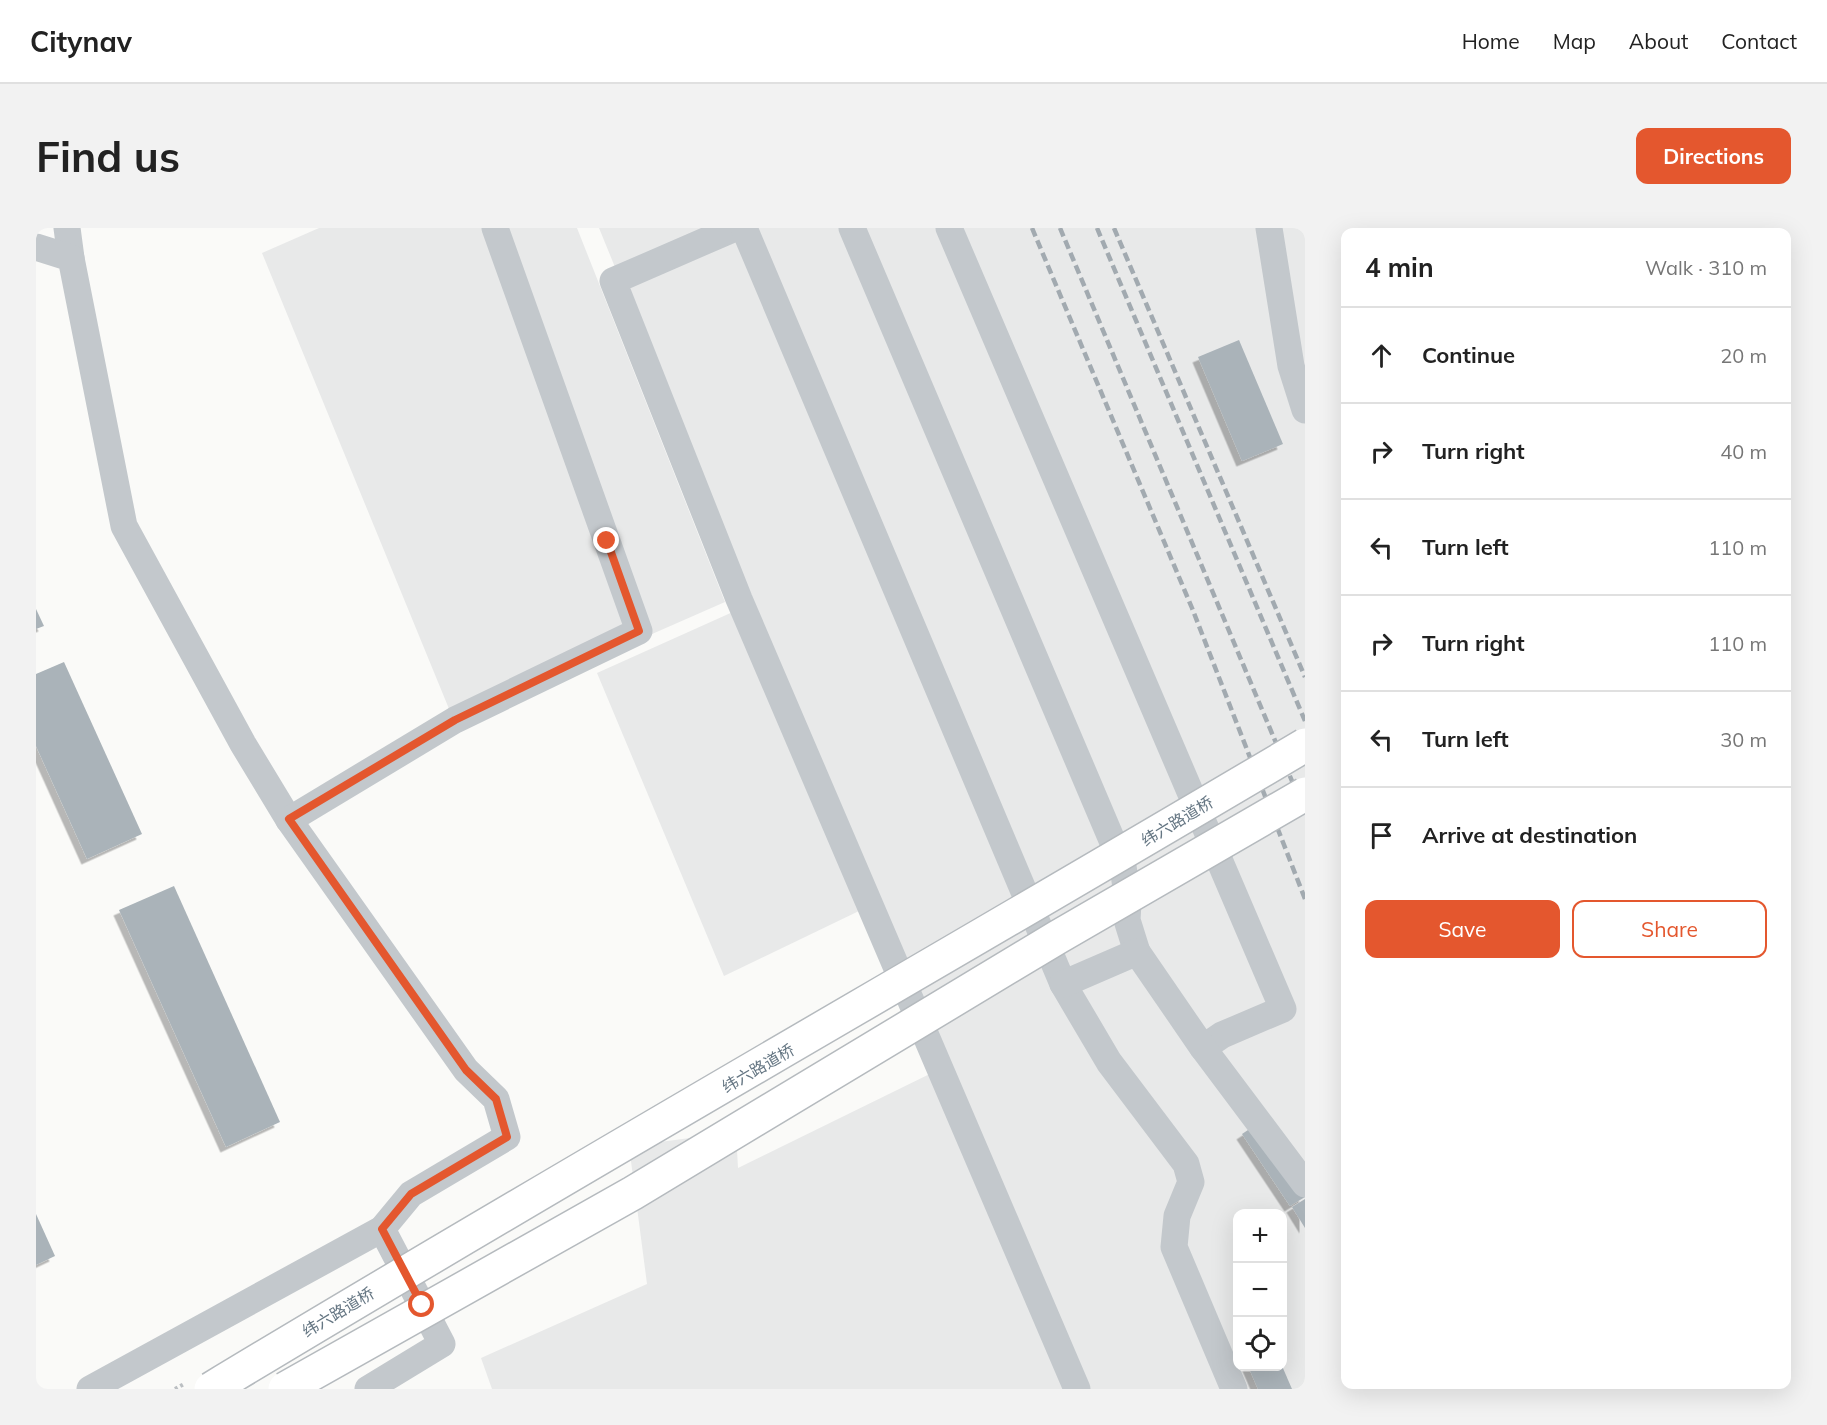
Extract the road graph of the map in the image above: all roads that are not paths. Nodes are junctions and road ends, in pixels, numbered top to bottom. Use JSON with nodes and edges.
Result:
{"nodes":[{"id":1,"x":67,"y":228,"type":"edge"},
{"id":2,"x":495,"y":228,"type":"edge"},
{"id":3,"x":735,"y":228,"type":"edge"},
{"id":4,"x":744,"y":228,"type":"edge"},
{"id":5,"x":852,"y":228,"type":"edge"},
{"id":6,"x":949,"y":228,"type":"edge"},
{"id":7,"x":1269,"y":228,"type":"edge"},
{"id":8,"x":36,"y":247,"type":"edge"},
{"id":9,"x":71,"y":258,"type":"junction"},
{"id":10,"x":1305,"y":410,"type":"edge"},
{"id":11,"x":1305,"y":746,"type":"edge"},
{"id":12,"x":1305,"y":794,"type":"edge"},
{"id":13,"x":289,"y":819,"type":"junction"},
{"id":14,"x":1137,"y":952,"type":"junction"},
{"id":15,"x":1063,"y":984,"type":"junction"},
{"id":16,"x":1203,"y":1047,"type":"junction"},
{"id":17,"x":1305,"y":1184,"type":"edge"},
{"id":18,"x":382,"y":1229,"type":"junction"},
{"id":19,"x":90,"y":1389,"type":"edge"},
{"id":20,"x":211,"y":1389,"type":"edge"},
{"id":21,"x":285,"y":1389,"type":"edge"},
{"id":22,"x":368,"y":1389,"type":"edge"},
{"id":23,"x":1077,"y":1389,"type":"edge"},
{"id":24,"x":1234,"y":1389,"type":"edge"}],
"edges":[{"from":1,"to":9,"type":"street"},
{"from":2,"to":13,"type":"street"},
{"from":3,"to":23,"type":"street"},
{"from":4,"to":15,"type":"street"},
{"from":5,"to":14,"type":"street"},
{"from":6,"to":16,"type":"street"},
{"from":7,"to":10,"type":"street"},
{"from":8,"to":9,"type":"street"},
{"from":9,"to":13,"type":"street"},
{"from":11,"to":20,"type":"main road","name":"纬六路道桥","bridge":true},
{"from":12,"to":21,"type":"main road","bridge":true},
{"from":13,"to":18,"type":"street"},
{"from":14,"to":15,"type":"street"},
{"from":14,"to":16,"type":"street"},
{"from":15,"to":24,"type":"street"},
{"from":16,"to":17,"type":"street"},
{"from":18,"to":19,"type":"street"},
{"from":18,"to":22,"type":"street"}]}
